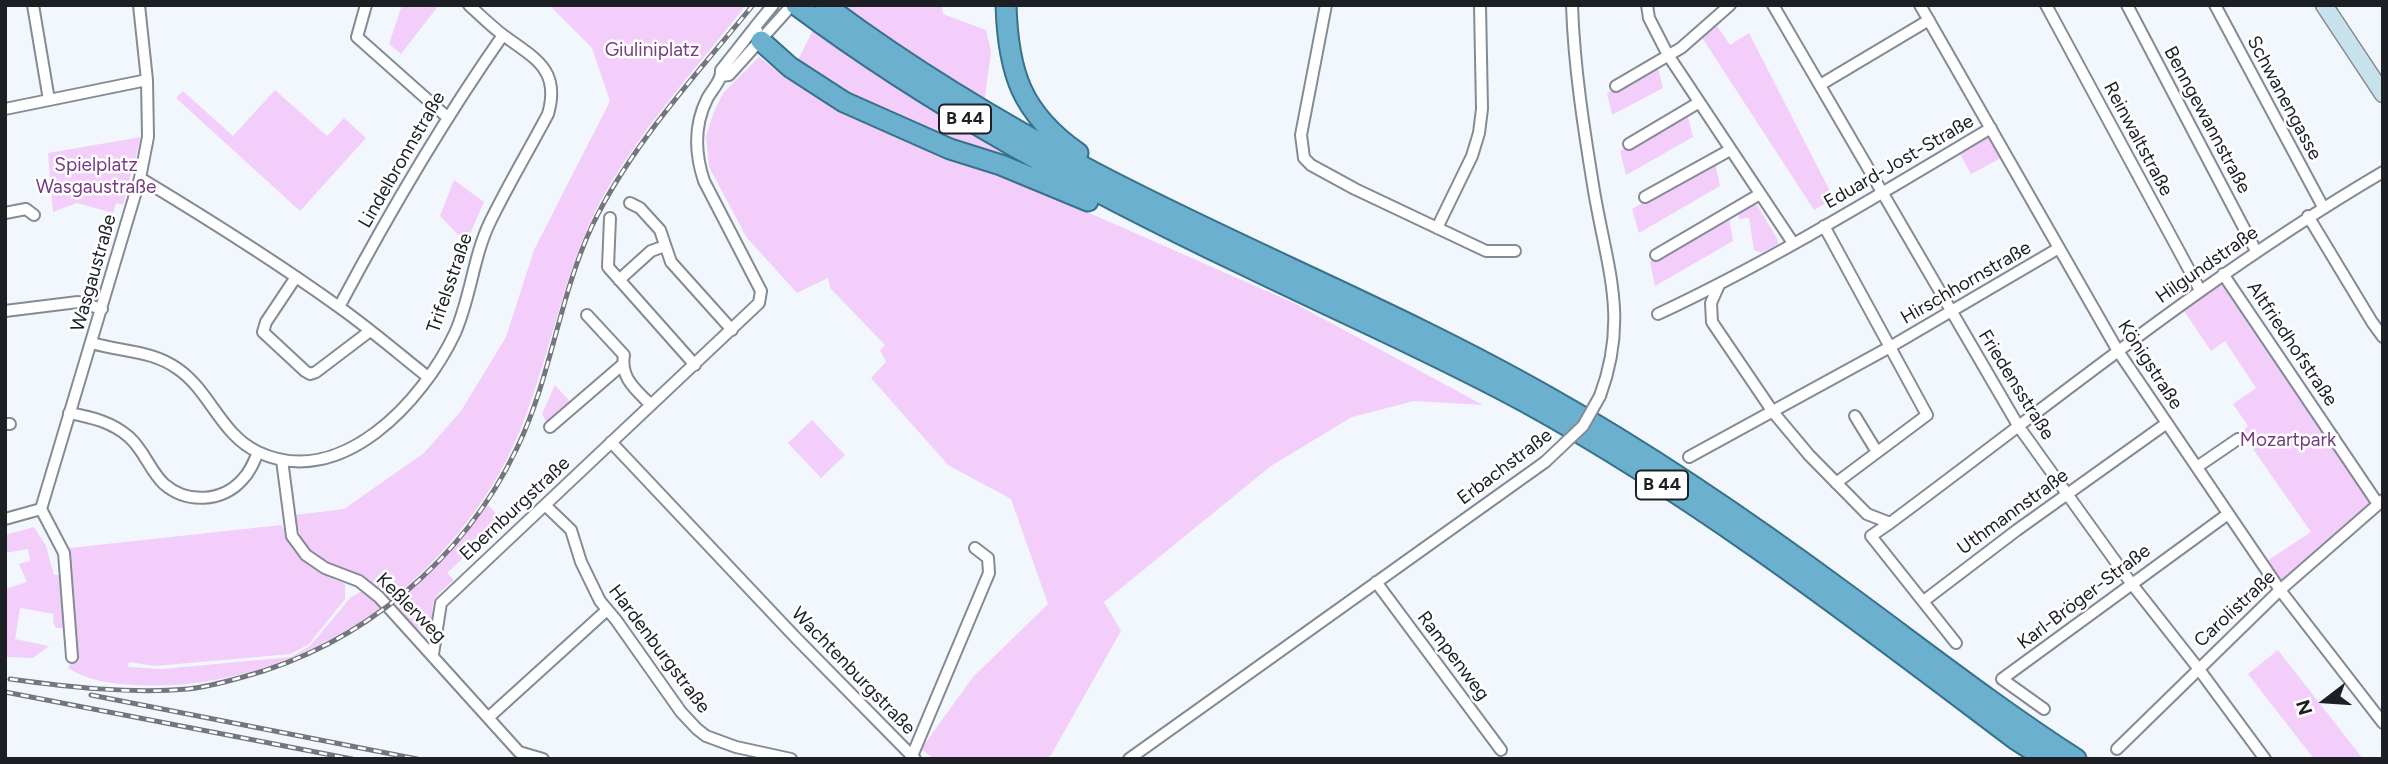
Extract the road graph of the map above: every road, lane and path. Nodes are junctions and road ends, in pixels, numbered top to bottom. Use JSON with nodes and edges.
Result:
{"nodes":[{"id":1,"x":33,"y":5,"type":"edge"},
{"id":2,"x":139,"y":5,"type":"edge"},
{"id":3,"x":366,"y":5,"type":"edge"},
{"id":4,"x":469,"y":5,"type":"edge"},
{"id":5,"x":773,"y":5,"type":"edge"},
{"id":6,"x":1006,"y":5,"type":"edge"},
{"id":7,"x":1326,"y":5,"type":"edge"},
{"id":8,"x":1480,"y":5,"type":"edge"},
{"id":9,"x":1572,"y":5,"type":"edge"},
{"id":10,"x":1647,"y":5,"type":"edge"},
{"id":11,"x":1730,"y":5,"type":"edge"},
{"id":12,"x":1773,"y":5,"type":"edge"},
{"id":13,"x":1920,"y":5,"type":"edge"},
{"id":14,"x":2046,"y":5,"type":"edge"},
{"id":15,"x":2127,"y":5,"type":"edge"},
{"id":16,"x":2215,"y":5,"type":"edge"},
{"id":17,"x":2324,"y":5,"type":"edge"},
{"id":18,"x":806,"y":8,"type":"edge"},
{"id":19,"x":1929,"y":20,"type":"junction"},
{"id":20,"x":758,"y":34,"type":"junction"},
{"id":21,"x":503,"y":35,"type":"junction"},
{"id":22,"x":1668,"y":55,"type":"junction"},
{"id":23,"x":147,"y":80,"type":"junction"},
{"id":24,"x":1820,"y":85,"type":"junction"},
{"id":25,"x":1616,"y":86,"type":"dead end"},
{"id":26,"x":2382,"y":92,"type":"edge"},
{"id":27,"x":49,"y":100,"type":"junction"},
{"id":28,"x":1698,"y":103,"type":"junction"},
{"id":29,"x":5,"y":109,"type":"edge"},
{"id":30,"x":447,"y":117,"type":"junction"},
{"id":31,"x":1991,"y":128,"type":"junction"},
{"id":32,"x":1629,"y":144,"type":"dead end"},
{"id":33,"x":1730,"y":150,"type":"junction"},
{"id":34,"x":2383,"y":172,"type":"edge"},
{"id":35,"x":140,"y":178,"type":"junction"},
{"id":36,"x":1883,"y":193,"type":"junction"},
{"id":37,"x":1760,"y":194,"type":"junction"},
{"id":38,"x":1645,"y":197,"type":"dead end"},
{"id":39,"x":1127,"y":198,"type":"junction"},
{"id":40,"x":630,"y":203,"type":"dead end"},
{"id":41,"x":2323,"y":207,"type":"junction"},
{"id":42,"x":5,"y":213,"type":"edge"},
{"id":43,"x":34,"y":215,"type":"dead end"},
{"id":44,"x":2308,"y":216,"type":"junction"},
{"id":45,"x":610,"y":218,"type":"dead end"},
{"id":46,"x":1824,"y":226,"type":"junction"},
{"id":47,"x":1437,"y":228,"type":"junction"},
{"id":48,"x":1793,"y":243,"type":"junction"},
{"id":49,"x":665,"y":246,"type":"junction"},
{"id":50,"x":2059,"y":248,"type":"junction"},
{"id":51,"x":1515,"y":251,"type":"dead end"},
{"id":52,"x":2256,"y":251,"type":"junction"},
{"id":53,"x":1656,"y":255,"type":"dead end"},
{"id":54,"x":2223,"y":274,"type":"junction"},
{"id":55,"x":296,"y":277,"type":"junction"},
{"id":56,"x":619,"y":280,"type":"junction"},
{"id":57,"x":1719,"y":285,"type":"junction"},
{"id":58,"x":2200,"y":290,"type":"junction"},
{"id":59,"x":339,"y":307,"type":"junction"},
{"id":60,"x":102,"y":309,"type":"junction"},
{"id":61,"x":5,"y":311,"type":"edge"},
{"id":62,"x":1951,"y":311,"type":"junction"},
{"id":63,"x":1658,"y":314,"type":"dead end"},
{"id":64,"x":587,"y":315,"type":"dead end"},
{"id":65,"x":732,"y":330,"type":"junction"},
{"id":66,"x":370,"y":331,"type":"junction"},
{"id":67,"x":2383,"y":337,"type":"edge"},
{"id":68,"x":92,"y":343,"type":"junction"},
{"id":69,"x":1890,"y":347,"type":"junction"},
{"id":70,"x":2118,"y":351,"type":"junction"},
{"id":71,"x":622,"y":365,"type":"junction"},
{"id":72,"x":695,"y":365,"type":"junction"},
{"id":73,"x":428,"y":377,"type":"junction"},
{"id":74,"x":651,"y":405,"type":"junction"},
{"id":75,"x":1773,"y":412,"type":"junction"},
{"id":76,"x":69,"y":413,"type":"junction"},
{"id":77,"x":1856,"y":416,"type":"dead end"},
{"id":78,"x":2167,"y":423,"type":"junction"},
{"id":79,"x":550,"y":427,"type":"dead end"},
{"id":80,"x":2019,"y":427,"type":"junction"},
{"id":81,"x":2238,"y":439,"type":"dead end"},
{"id":82,"x":611,"y":442,"type":"junction"},
{"id":83,"x":258,"y":452,"type":"junction"},
{"id":84,"x":1877,"y":452,"type":"junction"},
{"id":85,"x":1689,"y":457,"type":"dead end"},
{"id":86,"x":282,"y":460,"type":"junction"},
{"id":87,"x":2197,"y":467,"type":"junction"},
{"id":88,"x":1836,"y":483,"type":"junction"},
{"id":89,"x":2067,"y":494,"type":"junction"},
{"id":90,"x":2380,"y":502,"type":"edge"},
{"id":91,"x":545,"y":505,"type":"junction"},
{"id":92,"x":41,"y":509,"type":"junction"},
{"id":93,"x":2228,"y":514,"type":"junction"},
{"id":94,"x":5,"y":519,"type":"edge"},
{"id":95,"x":1890,"y":523,"type":"junction"},
{"id":96,"x":975,"y":548,"type":"dead end"},
{"id":97,"x":1376,"y":582,"type":"junction"},
{"id":98,"x":2131,"y":583,"type":"junction"},
{"id":99,"x":2280,"y":590,"type":"junction"},
{"id":100,"x":1925,"y":600,"type":"junction"},
{"id":101,"x":607,"y":610,"type":"junction"},
{"id":102,"x":1956,"y":643,"type":"dead end"},
{"id":103,"x":433,"y":654,"type":"junction"},
{"id":104,"x":72,"y":657,"type":"dead end"},
{"id":105,"x":2198,"y":668,"type":"junction"},
{"id":106,"x":2044,"y":709,"type":"dead end"},
{"id":107,"x":489,"y":717,"type":"junction"},
{"id":108,"x":2383,"y":723,"type":"edge"},
{"id":109,"x":2117,"y":749,"type":"dead end"},
{"id":110,"x":1502,"y":750,"type":"dead end"},
{"id":111,"x":914,"y":758,"type":"edge"},
{"id":112,"x":543,"y":759,"type":"edge"},
{"id":113,"x":791,"y":759,"type":"edge"},
{"id":114,"x":1129,"y":759,"type":"edge"},
{"id":115,"x":2046,"y":759,"type":"edge"},
{"id":116,"x":2076,"y":759,"type":"edge"},
{"id":117,"x":2265,"y":759,"type":"edge"}],
"edges":[{"from":1,"to":27,"type":"street"},
{"from":2,"to":23,"type":"street","name":"Wasgaustraße"},
{"from":3,"to":30,"type":"street"},
{"from":4,"to":21,"type":"street","name":"Trifelsstraße"},
{"from":5,"to":20,"type":"street","name":"Ebernburgstraße"},
{"from":6,"to":39,"type":"highway"},
{"from":7,"to":47,"type":"street"},
{"from":8,"to":47,"type":"street"},
{"from":9,"to":97,"type":"street","name":"Erbachstraße","bridge":true},
{"from":10,"to":22,"type":"street"},
{"from":11,"to":22,"type":"street"},
{"from":12,"to":24,"type":"street","name":"Friedensstraße"},
{"from":13,"to":19,"type":"street","name":"Königstraße"},
{"from":14,"to":58,"type":"street","name":"Reinwaltstraße"},
{"from":15,"to":52,"type":"street","name":"Benngewannstraße"},
{"from":16,"to":41,"type":"street","name":"Schwanengasse"},
{"from":17,"to":26,"type":"main road"},
{"from":18,"to":20,"type":"street","name":"Ebernburgstraße"},
{"from":18,"to":39,"type":"highway","number":"B 44"},
{"from":19,"to":24,"type":"street"},
{"from":19,"to":31,"type":"street","name":"Königstraße"},
{"from":20,"to":39,"type":"highway"},
{"from":20,"to":65,"type":"street","name":"Ebernburgstraße"},
{"from":21,"to":30,"type":"street","name":"Lindelbronnstraße"},
{"from":21,"to":73,"type":"street","name":"Trifelsstraße"},
{"from":22,"to":25,"type":"street"},
{"from":22,"to":28,"type":"street"},
{"from":23,"to":27,"type":"street"},
{"from":23,"to":35,"type":"street","name":"Wasgaustraße"},
{"from":24,"to":36,"type":"street","name":"Friedensstraße"},
{"from":27,"to":29,"type":"street"},
{"from":28,"to":32,"type":"street"},
{"from":28,"to":33,"type":"street"},
{"from":30,"to":59,"type":"street","name":"Lindelbronnstraße"},
{"from":31,"to":36,"type":"street","name":"Eduard-Jost-Straße"},
{"from":31,"to":50,"type":"street","name":"Königstraße"},
{"from":33,"to":37,"type":"street"},
{"from":33,"to":38,"type":"street"},
{"from":34,"to":41,"type":"street","name":"Hilgundstraße"},
{"from":35,"to":55,"type":"street"},
{"from":35,"to":60,"type":"street","name":"Wasgaustraße"},
{"from":36,"to":46,"type":"street","name":"Eduard-Jost-Straße"},
{"from":36,"to":62,"type":"street","name":"Friedensstraße"},
{"from":37,"to":48,"type":"street"},
{"from":37,"to":53,"type":"street"},
{"from":39,"to":115,"type":"highway","number":"B 44"},
{"from":39,"to":116,"type":"highway","number":"B 44"},
{"from":40,"to":49,"type":"street"},
{"from":41,"to":44,"type":"street","name":"Hilgundstraße"},
{"from":42,"to":43,"type":"street"},
{"from":44,"to":52,"type":"street","name":"Hilgundstraße"},
{"from":44,"to":67,"type":"street"},
{"from":45,"to":56,"type":"street"},
{"from":46,"to":48,"type":"street","name":"Eduard-Jost-Straße"},
{"from":46,"to":69,"type":"street","name":"Eduard-Jost-Straße"},
{"from":47,"to":51,"type":"street"},
{"from":48,"to":57,"type":"street","name":"Eduard-Jost-Straße"},
{"from":49,"to":56,"type":"street"},
{"from":49,"to":65,"type":"street"},
{"from":50,"to":62,"type":"street","name":"Hirschhornstraße"},
{"from":50,"to":70,"type":"street","name":"Königstraße"},
{"from":52,"to":54,"type":"street","name":"Hilgundstraße"},
{"from":54,"to":58,"type":"street","name":"Hilgundstraße"},
{"from":54,"to":90,"type":"street","name":"Altfriedhofstraße"},
{"from":55,"to":59,"type":"street"},
{"from":55,"to":66,"type":"street"},
{"from":56,"to":72,"type":"street"},
{"from":57,"to":63,"type":"street","name":"Eduard-Jost-Straße"},
{"from":57,"to":75,"type":"street"},
{"from":58,"to":70,"type":"street","name":"Hilgundstraße"},
{"from":59,"to":66,"type":"street"},
{"from":60,"to":61,"type":"street"},
{"from":60,"to":68,"type":"street","name":"Wasgaustraße"},
{"from":62,"to":69,"type":"street","name":"Hirschhornstraße"},
{"from":62,"to":80,"type":"street","name":"Friedensstraße"},
{"from":64,"to":71,"type":"street"},
{"from":65,"to":72,"type":"street","name":"Ebernburgstraße"},
{"from":66,"to":73,"type":"street"},
{"from":68,"to":76,"type":"street","name":"Wasgaustraße"},
{"from":68,"to":83,"type":"street","name":"Trifelsstraße"},
{"from":69,"to":75,"type":"street","name":"Hirschhornstraße"},
{"from":69,"to":84,"type":"street","name":"Hirschhornstraße"},
{"from":70,"to":78,"type":"street","name":"Königstraße"},
{"from":70,"to":80,"type":"street","name":"Hilgundstraße"},
{"from":71,"to":74,"type":"street"},
{"from":71,"to":79,"type":"street","name":"Ebernburgstraße"},
{"from":72,"to":74,"type":"street","name":"Ebernburgstraße"},
{"from":73,"to":86,"type":"street","name":"Trifelsstraße"},
{"from":74,"to":82,"type":"street","name":"Ebernburgstraße"},
{"from":75,"to":85,"type":"street","name":"Hirschhornstraße"},
{"from":75,"to":88,"type":"street"},
{"from":76,"to":83,"type":"street"},
{"from":76,"to":92,"type":"street","name":"Wasgaustraße"},
{"from":77,"to":84,"type":"street"},
{"from":78,"to":87,"type":"street","name":"Königstraße"},
{"from":78,"to":89,"type":"street","name":"Uthmannstraße"},
{"from":80,"to":89,"type":"street","name":"Friedensstraße"},
{"from":80,"to":95,"type":"street","name":"Hilgundstraße"},
{"from":81,"to":87,"type":"street"},
{"from":82,"to":91,"type":"street","name":"Ebernburgstraße"},
{"from":82,"to":111,"type":"street","name":"Wachtenburgstraße"},
{"from":83,"to":86,"type":"street","name":"Trifelsstraße"},
{"from":84,"to":88,"type":"street"},
{"from":86,"to":103,"type":"street","name":"Keßlerweg"},
{"from":87,"to":93,"type":"street","name":"Königstraße"},
{"from":88,"to":95,"type":"street"},
{"from":89,"to":98,"type":"street","name":"Friedensstraße"},
{"from":89,"to":100,"type":"street","name":"Uthmannstraße"},
{"from":90,"to":99,"type":"street","name":"Carolistraße"},
{"from":91,"to":101,"type":"street","name":"Hardenburgstraße"},
{"from":91,"to":103,"type":"street","name":"Ebernburgstraße"},
{"from":92,"to":94,"type":"street"},
{"from":92,"to":104,"type":"street"},
{"from":93,"to":98,"type":"street","name":"Karl-Bröger-Straße"},
{"from":93,"to":99,"type":"street","name":"Königstraße"},
{"from":95,"to":100,"type":"street"},
{"from":96,"to":111,"type":"street","name":"Wachtenburgstraße"},
{"from":97,"to":110,"type":"street","name":"Rampenweg"},
{"from":97,"to":114,"type":"street","name":"Erbachstraße"},
{"from":98,"to":105,"type":"street","name":"Friedensstraße"},
{"from":98,"to":106,"type":"street","name":"Karl-Bröger-Straße"},
{"from":99,"to":105,"type":"street","name":"Carolistraße"},
{"from":99,"to":108,"type":"street","name":"Königstraße"},
{"from":100,"to":102,"type":"street"},
{"from":101,"to":107,"type":"street"},
{"from":101,"to":113,"type":"street","name":"Hardenburgstraße"},
{"from":103,"to":107,"type":"street","name":"Keßlerweg"},
{"from":105,"to":109,"type":"street","name":"Carolistraße"},
{"from":105,"to":117,"type":"street","name":"Friedensstraße"},
{"from":107,"to":112,"type":"street","name":"Keßlerweg"}]}
